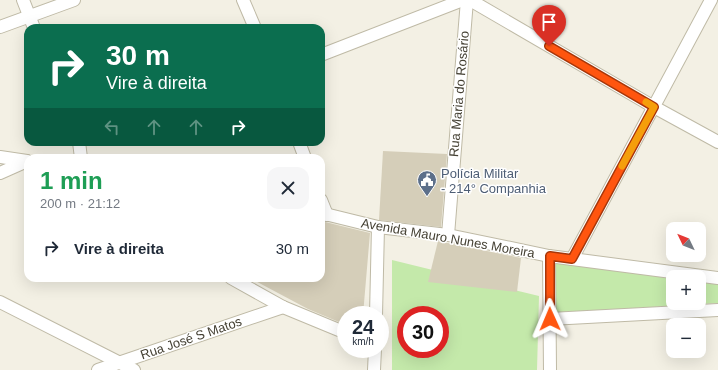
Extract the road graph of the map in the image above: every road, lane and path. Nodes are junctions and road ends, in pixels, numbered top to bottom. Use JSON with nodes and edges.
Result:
{"nodes":[{"id":1,"x":23,"y":0,"type":"edge"},
{"id":2,"x":74,"y":0,"type":"edge"},
{"id":3,"x":243,"y":0,"type":"edge"},
{"id":4,"x":463,"y":0,"type":"edge"},
{"id":5,"x":469,"y":0,"type":"edge"},
{"id":6,"x":711,"y":0,"type":"edge"},
{"id":7,"x":30,"y":16,"type":"junction"},
{"id":8,"x":33,"y":24,"type":"edge"},
{"id":9,"x":253,"y":24,"type":"edge"},
{"id":10,"x":0,"y":28,"type":"edge"},
{"id":11,"x":325,"y":53,"type":"edge"},
{"id":12,"x":654,"y":107,"type":"junction"},
{"id":13,"x":718,"y":142,"type":"edge"},
{"id":14,"x":0,"y":157,"type":"edge"},
{"id":15,"x":24,"y":160,"type":"edge"},
{"id":16,"x":24,"y":163,"type":"edge"},
{"id":17,"x":0,"y":173,"type":"edge"},
{"id":18,"x":325,"y":214,"type":"edge"},
{"id":19,"x":378,"y":227,"type":"junction"},
{"id":20,"x":448,"y":236,"type":"junction"},
{"id":21,"x":550,"y":256,"type":"junction"},
{"id":22,"x":572,"y":259,"type":"junction"},
{"id":23,"x":718,"y":278,"type":"edge"},
{"id":24,"x":238,"y":282,"type":"edge"},
{"id":25,"x":0,"y":302,"type":"edge"},
{"id":26,"x":283,"y":306,"type":"junction"},
{"id":27,"x":376,"y":306,"type":"edge"},
{"id":28,"x":718,"y":310,"type":"edge"},
{"id":29,"x":550,"y":319,"type":"junction"},
{"id":30,"x":337,"y":329,"type":"edge"},
{"id":31,"x":375,"y":358,"type":"edge"},
{"id":32,"x":120,"y":363,"type":"junction"},
{"id":33,"x":98,"y":370,"type":"edge"},
{"id":34,"x":134,"y":370,"type":"edge"},
{"id":35,"x":374,"y":370,"type":"edge"},
{"id":36,"x":550,"y":370,"type":"edge"}],
"edges":[{"from":1,"to":7,"type":"street"},
{"from":2,"to":7,"type":"street"},
{"from":3,"to":9,"type":"street"},
{"from":4,"to":11,"type":"street"},
{"from":5,"to":12,"type":"street"},
{"from":5,"to":20,"type":"street","name":"Rua Maria do Rosário"},
{"from":6,"to":12,"type":"street"},
{"from":7,"to":8,"type":"street"},
{"from":7,"to":10,"type":"street"},
{"from":12,"to":13,"type":"street"},
{"from":12,"to":22,"type":"street"},
{"from":14,"to":15,"type":"street"},
{"from":16,"to":17,"type":"street"},
{"from":18,"to":19,"type":"street","name":"Avenida Mauro Nunes Moreira"},
{"from":19,"to":20,"type":"street","name":"Avenida Mauro Nunes Moreira"},
{"from":19,"to":27,"type":"street"},
{"from":20,"to":21,"type":"street","name":"Avenida Mauro Nunes Moreira"},
{"from":21,"to":22,"type":"street","name":"Avenida Mauro Nunes Moreira"},
{"from":21,"to":29,"type":"street"},
{"from":22,"to":23,"type":"street","name":"Avenida Mauro Nunes Moreira"},
{"from":24,"to":26,"type":"street"},
{"from":25,"to":32,"type":"street"},
{"from":26,"to":30,"type":"street"},
{"from":26,"to":32,"type":"street","name":"Rua José S Matos"},
{"from":28,"to":29,"type":"street"},
{"from":29,"to":36,"type":"street"},
{"from":31,"to":35,"type":"street"},
{"from":32,"to":33,"type":"street","name":"Rua José S Matos"},
{"from":32,"to":34,"type":"street"}]}
